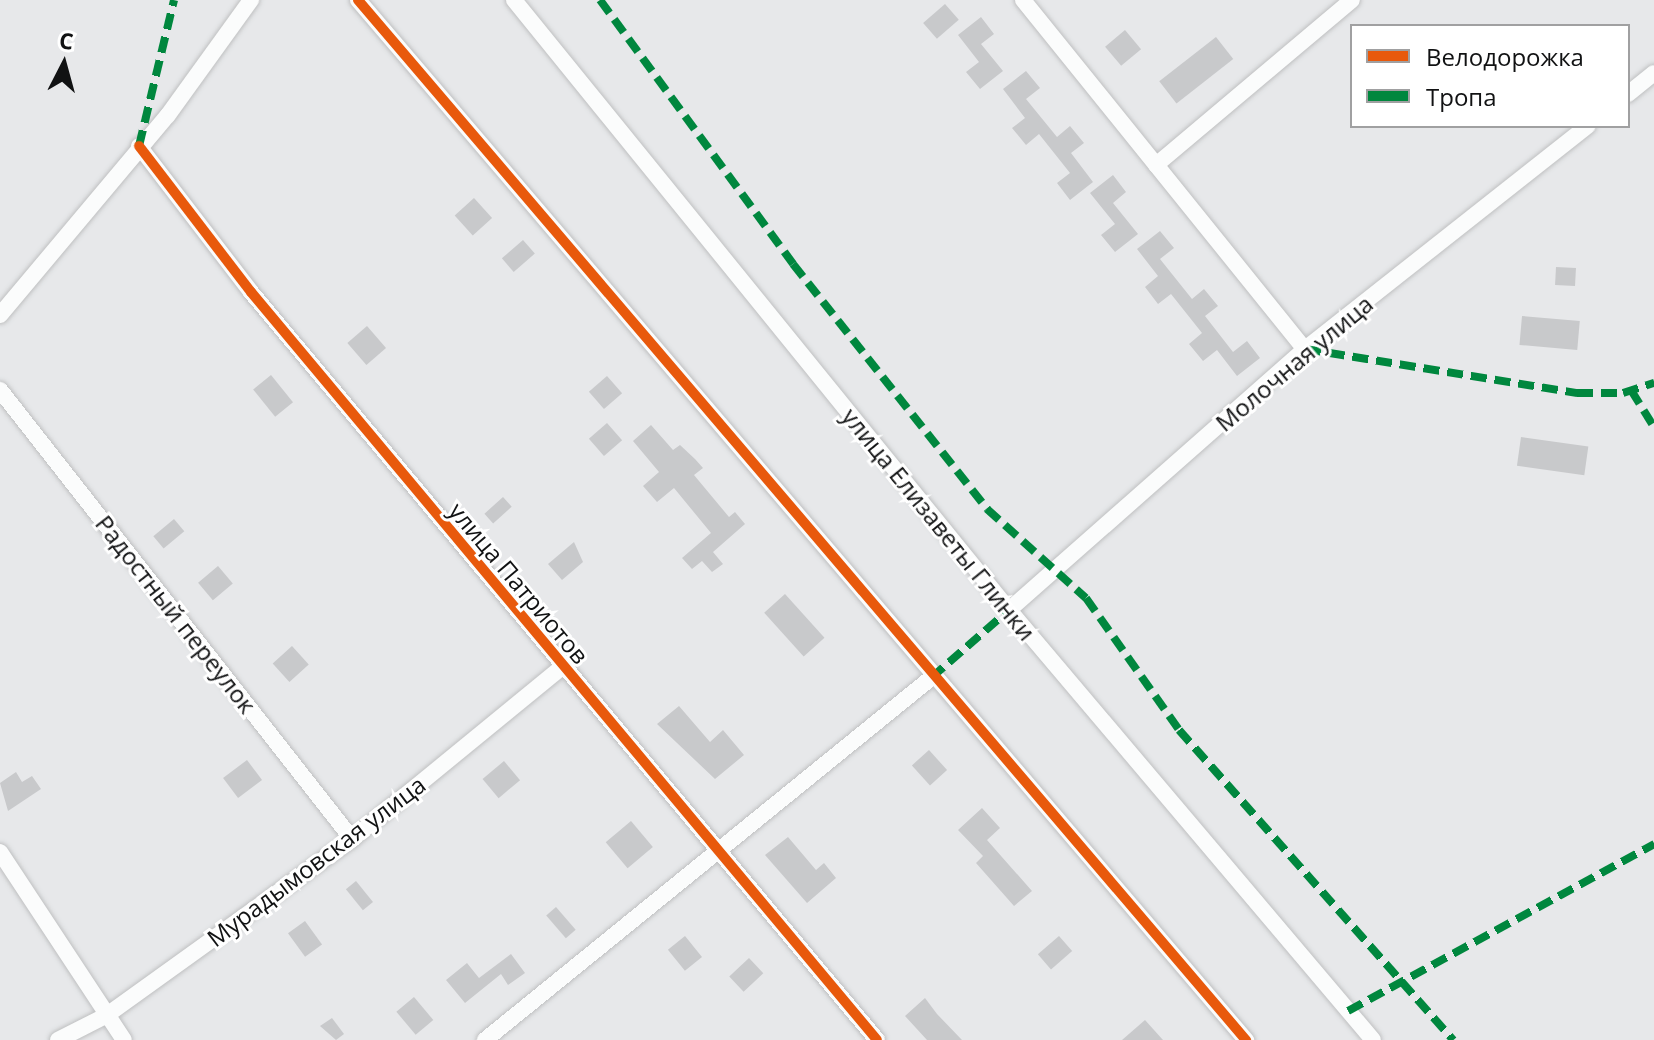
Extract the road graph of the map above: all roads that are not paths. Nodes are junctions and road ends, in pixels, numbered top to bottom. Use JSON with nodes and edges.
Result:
{"nodes":[{"id":1,"x":251,"y":0,"type":"edge"},
{"id":2,"x":358,"y":0,"type":"edge"},
{"id":3,"x":514,"y":0,"type":"edge"},
{"id":4,"x":1023,"y":0,"type":"edge"},
{"id":5,"x":1323,"y":0,"type":"edge"},
{"id":6,"x":1352,"y":0,"type":"edge"},
{"id":7,"x":1335,"y":14,"type":"junction"},
{"id":8,"x":1654,"y":73,"type":"edge"},
{"id":9,"x":1630,"y":92,"type":"edge"},
{"id":10,"x":1584,"y":128,"type":"edge"},
{"id":11,"x":139,"y":146,"type":"junction"},
{"id":12,"x":1156,"y":165,"type":"junction"},
{"id":13,"x":0,"y":315,"type":"edge"},
{"id":14,"x":1305,"y":349,"type":"junction"},
{"id":15,"x":0,"y":390,"type":"edge"},
{"id":16,"x":1009,"y":610,"type":"junction"},
{"id":17,"x":562,"y":667,"type":"junction"},
{"id":18,"x":931,"y":678,"type":"junction"},
{"id":19,"x":352,"y":839,"type":"junction"},
{"id":20,"x":718,"y":847,"type":"junction"},
{"id":21,"x":0,"y":852,"type":"edge"},
{"id":22,"x":107,"y":1015,"type":"junction"},
{"id":23,"x":869,"y":1037,"type":"edge"},
{"id":24,"x":58,"y":1040,"type":"edge"},
{"id":25,"x":124,"y":1040,"type":"edge"},
{"id":26,"x":485,"y":1040,"type":"edge"},
{"id":27,"x":1246,"y":1040,"type":"edge"},
{"id":28,"x":1373,"y":1040,"type":"edge"}],
"edges":[{"from":1,"to":11,"type":"street"},
{"from":2,"to":18,"type":"street"},
{"from":3,"to":16,"type":"street","name":"улица Елизаветы Глинки"},
{"from":4,"to":12,"type":"street"},
{"from":5,"to":7,"type":"street"},
{"from":6,"to":7,"type":"street"},
{"from":7,"to":12,"type":"street"},
{"from":8,"to":9,"type":"street"},
{"from":10,"to":14,"type":"street","name":"Молочная улица"},
{"from":11,"to":13,"type":"street"},
{"from":11,"to":17,"type":"street","name":"улица Патриотов"},
{"from":12,"to":14,"type":"street"},
{"from":14,"to":16,"type":"street","name":"Молочная улица"},
{"from":15,"to":19,"type":"street","name":"Радостный переулок"},
{"from":16,"to":28,"type":"street","name":"улица Елизаветы Глинки"},
{"from":17,"to":19,"type":"street","name":"Мурадымовская улица"},
{"from":17,"to":20,"type":"street","name":"улица Патриотов"},
{"from":18,"to":20,"type":"street"},
{"from":18,"to":27,"type":"street"},
{"from":19,"to":22,"type":"street","name":"Мурадымовская улица"},
{"from":20,"to":23,"type":"street","name":"улица Патриотов"},
{"from":20,"to":26,"type":"street"},
{"from":21,"to":22,"type":"street"},
{"from":22,"to":24,"type":"street","name":"Мурадымовская улица"},
{"from":22,"to":25,"type":"street"}]}
